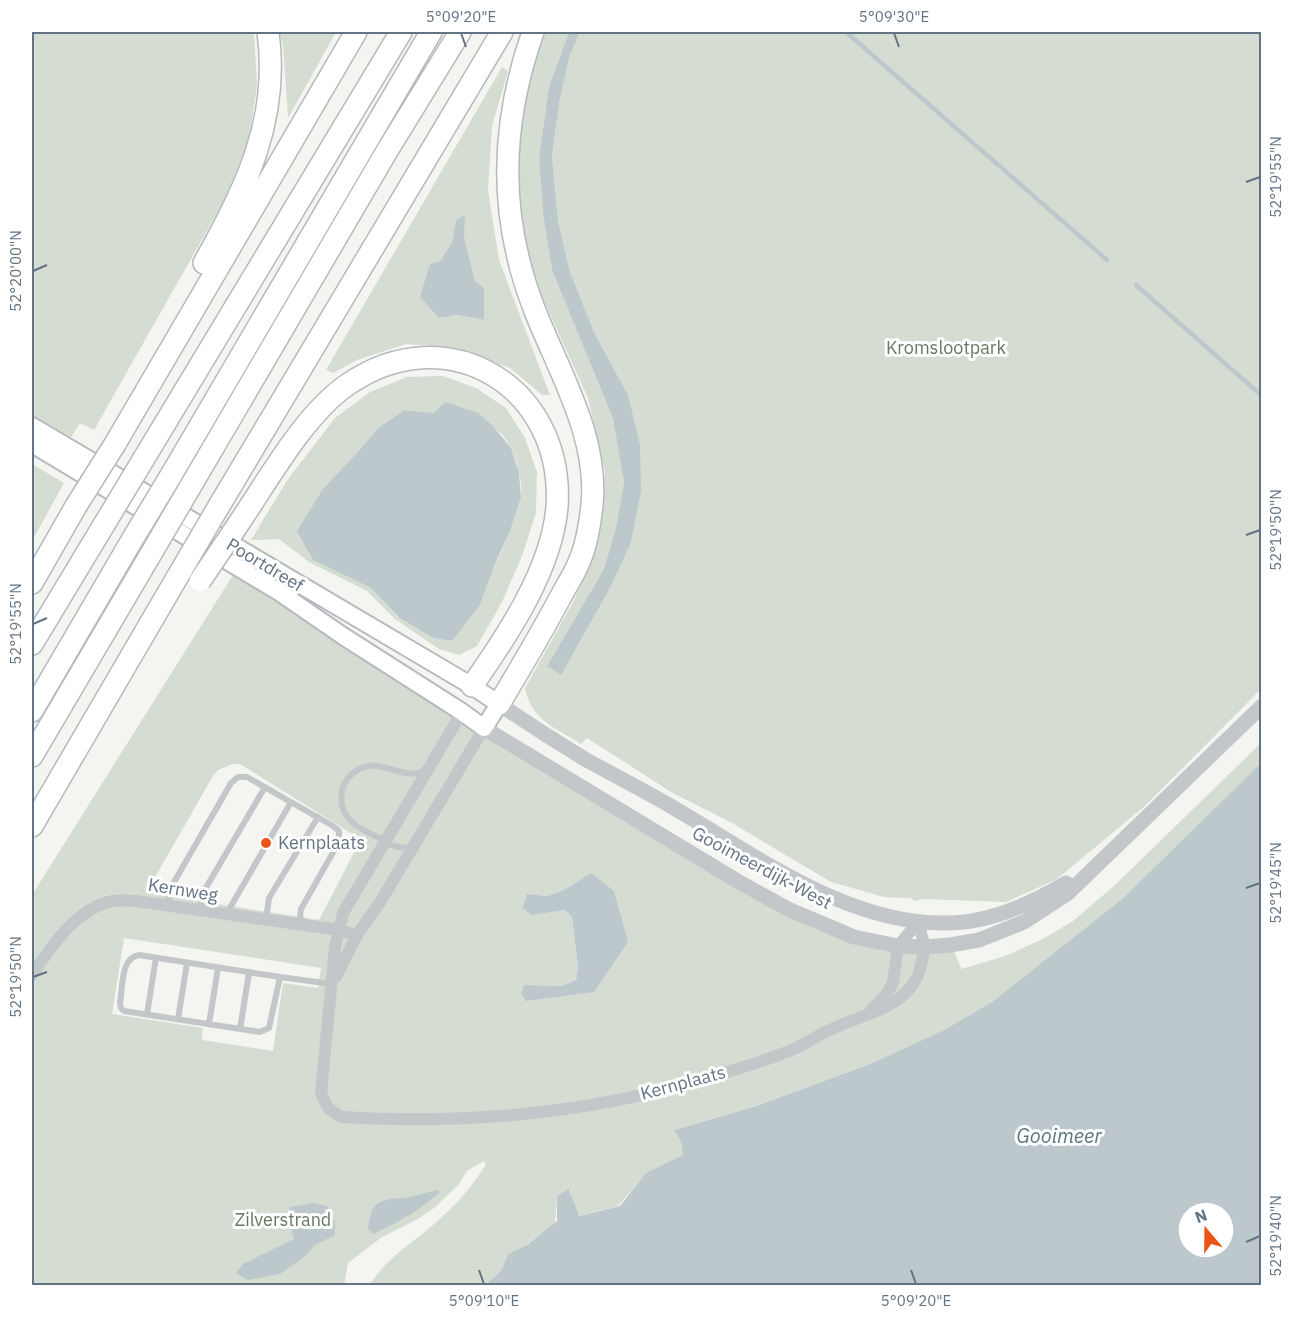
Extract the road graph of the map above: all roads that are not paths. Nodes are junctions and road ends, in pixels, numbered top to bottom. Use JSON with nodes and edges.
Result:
{"nodes":[{"id":1,"x":268,"y":32,"type":"edge"},
{"id":2,"x":356,"y":32,"type":"edge"},
{"id":3,"x":401,"y":32,"type":"edge"},
{"id":4,"x":431,"y":32,"type":"edge"},
{"id":5,"x":460,"y":32,"type":"edge"},
{"id":6,"x":502,"y":32,"type":"edge"},
{"id":7,"x":533,"y":32,"type":"edge"},
{"id":8,"x":32,"y":426,"type":"edge"},
{"id":9,"x":109,"y":440,"type":"junction"},
{"id":10,"x":32,"y":444,"type":"edge"},
{"id":11,"x":191,"y":575,"type":"junction"},
{"id":12,"x":32,"y":583,"type":"edge"},
{"id":13,"x":32,"y":644,"type":"edge"},
{"id":14,"x":472,"y":686,"type":"junction"},
{"id":15,"x":499,"y":704,"type":"junction"},
{"id":16,"x":1262,"y":706,"type":"edge"},
{"id":17,"x":32,"y":711,"type":"edge"},
{"id":18,"x":462,"y":711,"type":"junction"},
{"id":19,"x":484,"y":728,"type":"junction"},
{"id":20,"x":32,"y":756,"type":"edge"},
{"id":21,"x":429,"y":768,"type":"junction"},
{"id":22,"x":265,"y":787,"type":"junction"},
{"id":23,"x":291,"y":802,"type":"junction"},
{"id":24,"x":318,"y":817,"type":"junction"},
{"id":25,"x":32,"y":826,"type":"edge"},
{"id":26,"x":386,"y":841,"type":"junction"},
{"id":27,"x":414,"y":846,"type":"junction"},
{"id":28,"x":1097,"y":864,"type":"junction"},
{"id":29,"x":174,"y":907,"type":"junction"},
{"id":30,"x":199,"y":910,"type":"junction"},
{"id":31,"x":227,"y":915,"type":"junction"},
{"id":32,"x":266,"y":920,"type":"junction"},
{"id":33,"x":918,"y":922,"type":"junction"},
{"id":34,"x":307,"y":925,"type":"junction"},
{"id":35,"x":339,"y":930,"type":"junction"},
{"id":36,"x":357,"y":935,"type":"junction"},
{"id":37,"x":898,"y":945,"type":"junction"},
{"id":38,"x":925,"y":947,"type":"junction"},
{"id":39,"x":156,"y":958,"type":"junction"},
{"id":40,"x":187,"y":963,"type":"junction"},
{"id":41,"x":218,"y":968,"type":"junction"},
{"id":42,"x":249,"y":973,"type":"junction"},
{"id":43,"x":32,"y":975,"type":"edge"},
{"id":44,"x":280,"y":977,"type":"junction"},
{"id":45,"x":332,"y":984,"type":"junction"},
{"id":46,"x":868,"y":1013,"type":"junction"},
{"id":47,"x":147,"y":1014,"type":"junction"},
{"id":48,"x":178,"y":1019,"type":"junction"},
{"id":49,"x":209,"y":1024,"type":"junction"},
{"id":50,"x":240,"y":1029,"type":"junction"}],
"edges":[{"from":1,"to":9,"type":"highway"},
{"from":2,"to":9,"type":"highway"},
{"from":3,"to":13,"type":"highway","bridge":true},
{"from":4,"to":17,"type":"highway","bridge":true},
{"from":5,"to":20,"type":"highway","bridge":true},
{"from":6,"to":11,"type":"highway","bridge":true},
{"from":7,"to":15,"type":"highway"},
{"from":8,"to":14,"type":"main road","name":"Poortdreef"},
{"from":9,"to":12,"type":"highway","bridge":true},
{"from":10,"to":18,"type":"main road","name":"Poortdreef"},
{"from":11,"to":14,"type":"highway","bridge":true},
{"from":11,"to":25,"type":"highway"},
{"from":14,"to":15,"type":"main road","name":"Poortdreef"},
{"from":14,"to":18,"type":"main road","name":"Kernplaats"},
{"from":15,"to":19,"type":"main road","name":"Kernplaats"},
{"from":15,"to":33,"type":"street","name":"Gooimeerdijk-West"},
{"from":16,"to":28,"type":"street","name":"Gooimeerdijk-West"},
{"from":18,"to":19,"type":"main road","name":"Poortdreef"},
{"from":18,"to":21,"type":"street","name":"Kernplaats"},
{"from":19,"to":27,"type":"street","name":"Kernplaats"},
{"from":19,"to":37,"type":"street","name":"Gooimeerdijk-West"},
{"from":21,"to":26,"type":"street","name":"Kernplaats"},
{"from":21,"to":26,"type":"lane"},
{"from":22,"to":23,"type":"lane"},
{"from":22,"to":29,"type":"lane"},
{"from":22,"to":30,"type":"lane"},
{"from":23,"to":24,"type":"lane"},
{"from":23,"to":31,"type":"lane"},
{"from":24,"to":32,"type":"lane"},
{"from":24,"to":34,"type":"lane"},
{"from":26,"to":27,"type":"lane"},
{"from":26,"to":35,"type":"street","name":"Kernplaats"},
{"from":27,"to":36,"type":"street","name":"Kernplaats"},
{"from":28,"to":33,"type":"street","name":"Gooimeerdijk-West"},
{"from":28,"to":38,"type":"street","name":"Gooimeerdijk-West"},
{"from":29,"to":30,"type":"street","name":"Kernweg"},
{"from":29,"to":43,"type":"street","name":"Kernweg"},
{"from":30,"to":31,"type":"street","name":"Kernweg"},
{"from":31,"to":32,"type":"street","name":"Kernweg"},
{"from":32,"to":34,"type":"street","name":"Kernweg"},
{"from":33,"to":37,"type":"street"},
{"from":33,"to":38,"type":"street"},
{"from":34,"to":35,"type":"street","name":"Kernweg"},
{"from":35,"to":36,"type":"street","name":"Kernweg"},
{"from":35,"to":45,"type":"street","name":"Kernplaats"},
{"from":36,"to":45,"type":"street","name":"Kernplaats"},
{"from":37,"to":38,"type":"street","name":"Gooimeerdijk-West"},
{"from":37,"to":46,"type":"street","name":"Kernplaats"},
{"from":38,"to":46,"type":"street","name":"Kernplaats"},
{"from":39,"to":40,"type":"lane"},
{"from":39,"to":47,"type":"lane"},
{"from":39,"to":47,"type":"lane"},
{"from":40,"to":41,"type":"lane"},
{"from":40,"to":48,"type":"lane"},
{"from":41,"to":42,"type":"lane"},
{"from":41,"to":49,"type":"lane"},
{"from":42,"to":44,"type":"lane"},
{"from":42,"to":50,"type":"lane"},
{"from":44,"to":45,"type":"lane"},
{"from":44,"to":50,"type":"lane"},
{"from":45,"to":46,"type":"street","name":"Kernplaats"},
{"from":47,"to":48,"type":"lane"},
{"from":48,"to":49,"type":"lane"},
{"from":49,"to":50,"type":"lane"}]}
